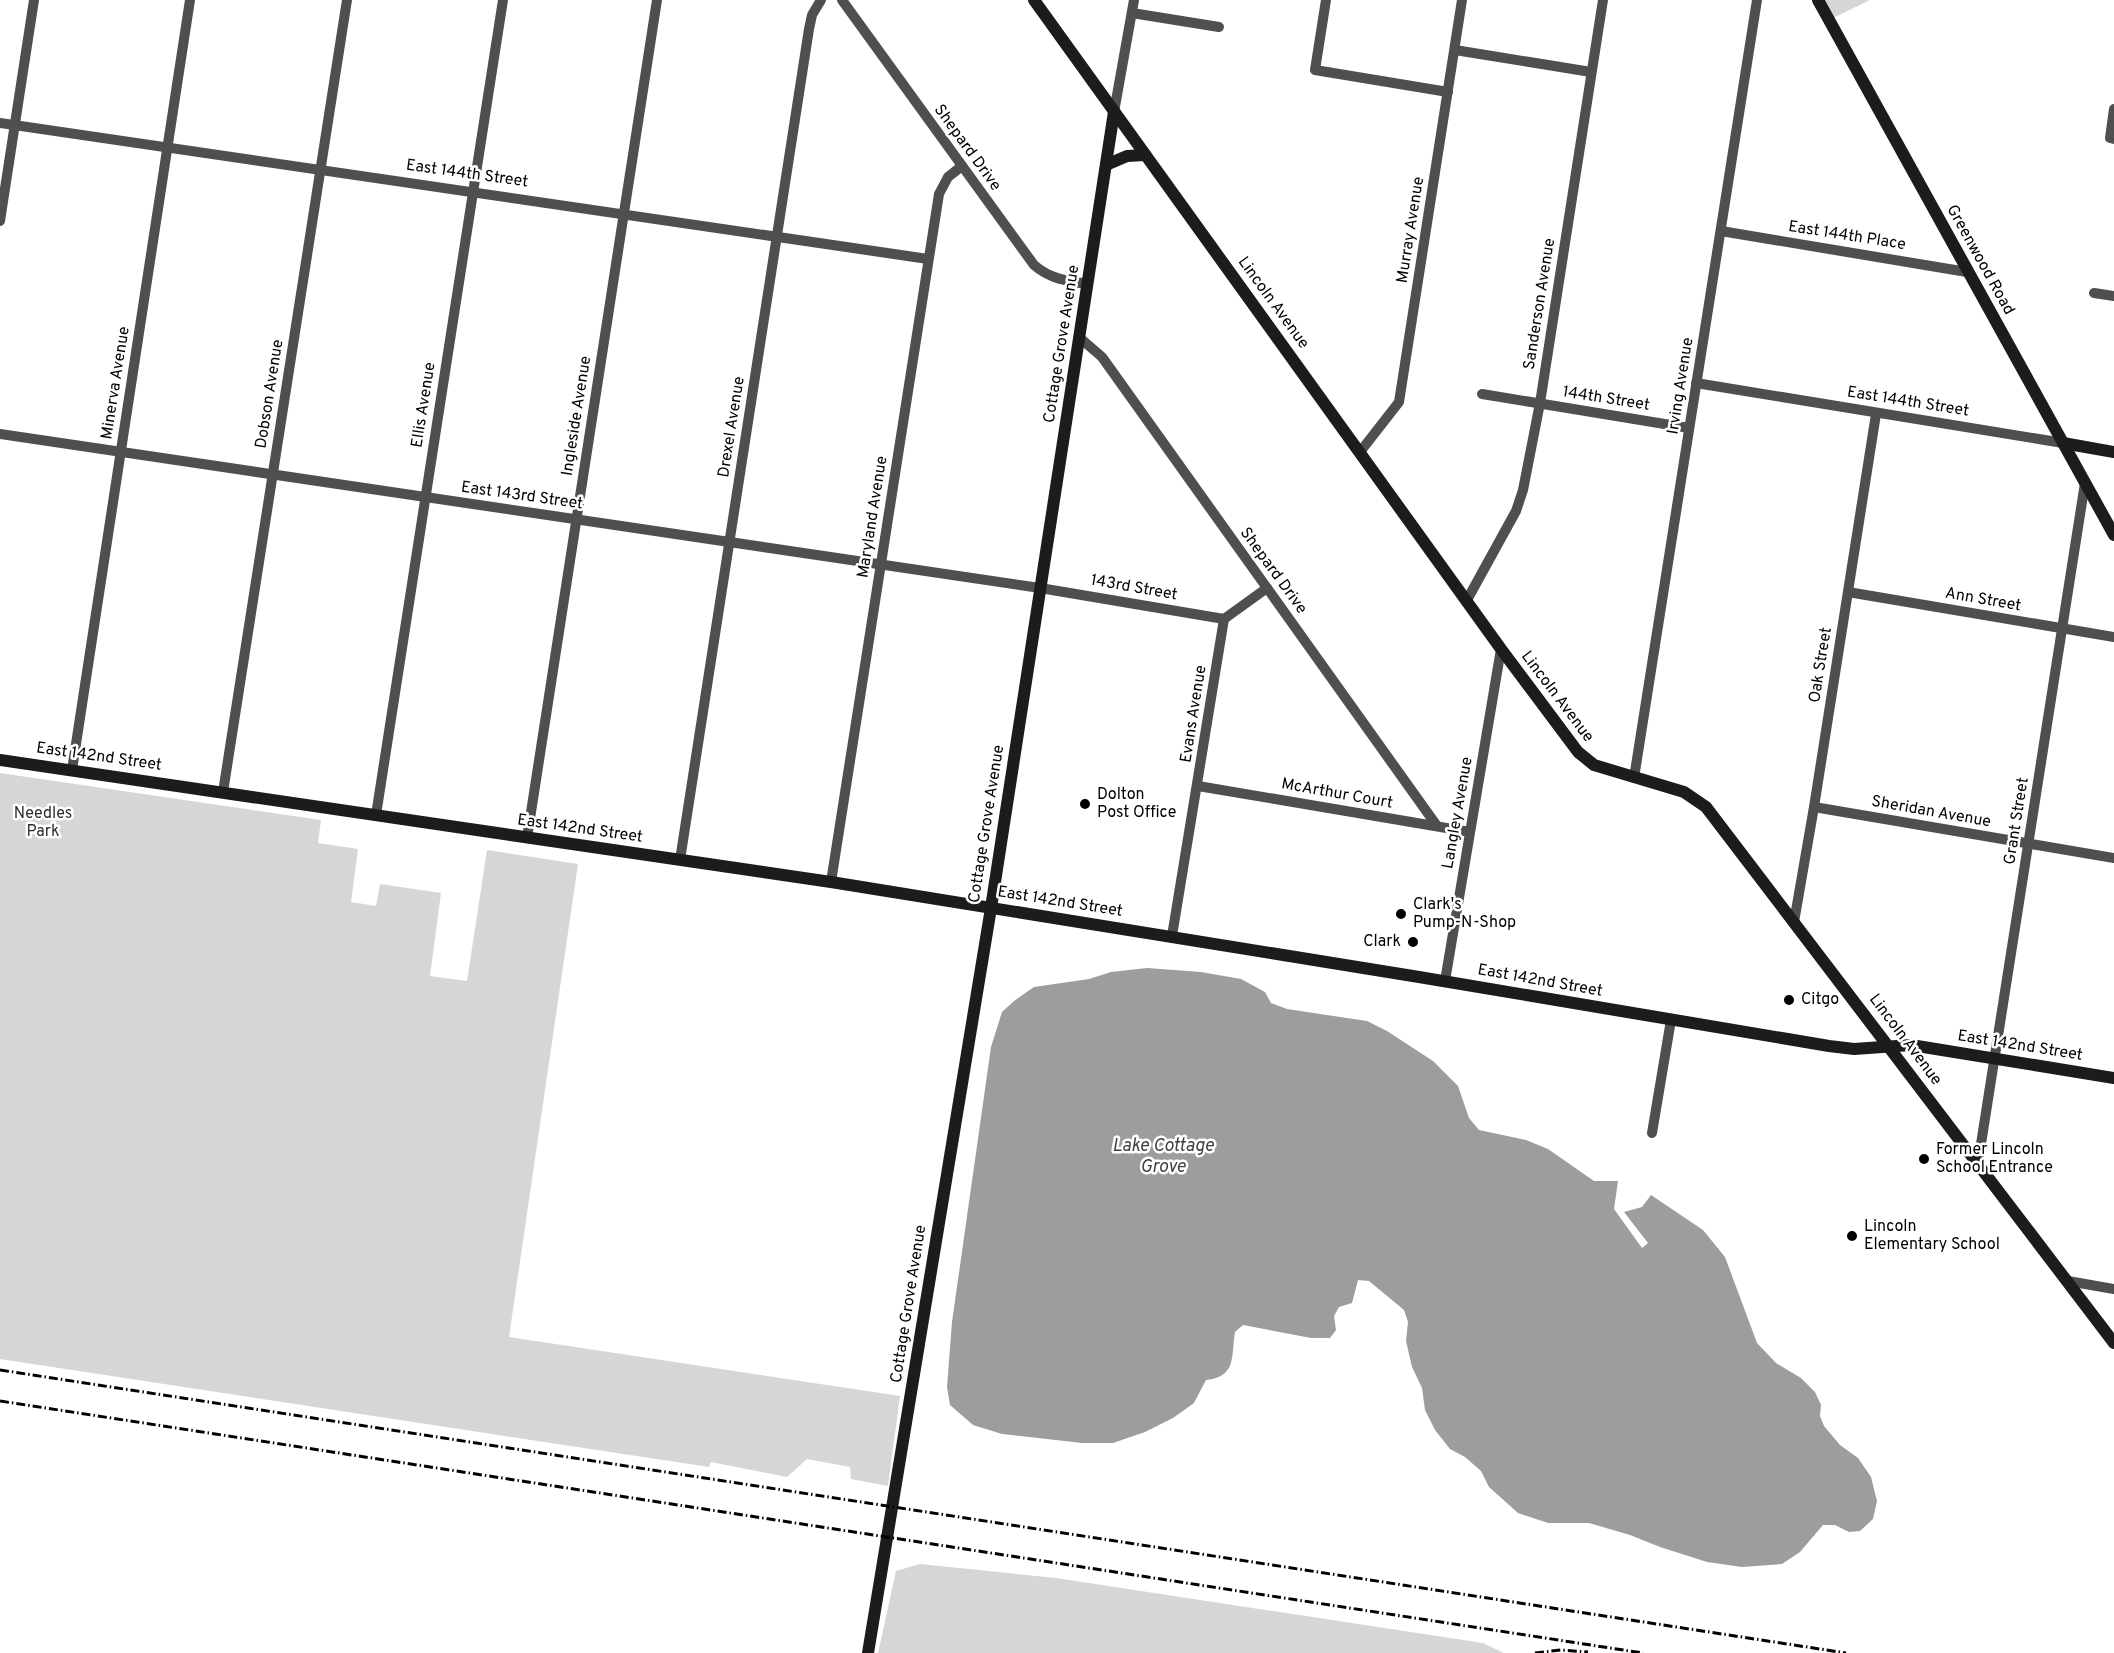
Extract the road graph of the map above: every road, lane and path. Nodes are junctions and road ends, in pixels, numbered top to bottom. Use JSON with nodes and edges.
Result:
{"nodes":[{"id":1,"x":34,"y":0,"type":"edge"},
{"id":2,"x":190,"y":0,"type":"edge"},
{"id":3,"x":347,"y":0,"type":"edge"},
{"id":4,"x":503,"y":0,"type":"edge"},
{"id":5,"x":657,"y":0,"type":"edge"},
{"id":6,"x":821,"y":0,"type":"edge"},
{"id":7,"x":842,"y":0,"type":"edge"},
{"id":8,"x":1034,"y":0,"type":"edge"},
{"id":9,"x":1134,"y":0,"type":"edge"},
{"id":10,"x":1326,"y":0,"type":"edge"},
{"id":11,"x":1462,"y":0,"type":"edge"},
{"id":12,"x":1603,"y":0,"type":"edge"},
{"id":13,"x":1757,"y":0,"type":"edge"},
{"id":14,"x":1818,"y":0,"type":"edge"},
{"id":15,"x":1132,"y":13,"type":"junction"},
{"id":16,"x":1219,"y":27,"type":"dead end"},
{"id":17,"x":1455,"y":50,"type":"junction"},
{"id":18,"x":1591,"y":72,"type":"junction"},
{"id":19,"x":1448,"y":92,"type":"junction"},
{"id":20,"x":2114,"y":109,"type":"edge"},
{"id":21,"x":1114,"y":112,"type":"junction"},
{"id":22,"x":0,"y":123,"type":"edge"},
{"id":23,"x":15,"y":125,"type":"junction"},
{"id":24,"x":2112,"y":139,"type":"edge"},
{"id":25,"x":167,"y":147,"type":"junction"},
{"id":26,"x":1145,"y":155,"type":"junction"},
{"id":27,"x":1106,"y":165,"type":"junction"},
{"id":28,"x":962,"y":166,"type":"junction"},
{"id":29,"x":321,"y":170,"type":"junction"},
{"id":30,"x":473,"y":192,"type":"junction"},
{"id":31,"x":624,"y":214,"type":"junction"},
{"id":32,"x":0,"y":221,"type":"edge"},
{"id":33,"x":1721,"y":231,"type":"junction"},
{"id":34,"x":777,"y":236,"type":"junction"},
{"id":35,"x":928,"y":259,"type":"junction"},
{"id":36,"x":1967,"y":272,"type":"junction"},
{"id":37,"x":1088,"y":284,"type":"junction"},
{"id":38,"x":2094,"y":293,"type":"dead end"},
{"id":39,"x":2114,"y":297,"type":"edge"},
{"id":40,"x":1080,"y":338,"type":"junction"},
{"id":41,"x":1696,"y":383,"type":"junction"},
{"id":42,"x":1482,"y":394,"type":"dead end"},
{"id":43,"x":1540,"y":403,"type":"junction"},
{"id":44,"x":1876,"y":414,"type":"junction"},
{"id":45,"x":1689,"y":428,"type":"junction"},
{"id":46,"x":0,"y":434,"type":"edge"},
{"id":47,"x":2063,"y":443,"type":"junction"},
{"id":48,"x":120,"y":452,"type":"junction"},
{"id":49,"x":1360,"y":452,"type":"junction"},
{"id":50,"x":2114,"y":452,"type":"edge"},
{"id":51,"x":273,"y":474,"type":"junction"},
{"id":52,"x":2085,"y":483,"type":"junction"},
{"id":53,"x":425,"y":497,"type":"junction"},
{"id":54,"x":576,"y":519,"type":"junction"},
{"id":55,"x":2114,"y":535,"type":"edge"},
{"id":56,"x":730,"y":542,"type":"junction"},
{"id":57,"x":882,"y":564,"type":"junction"},
{"id":58,"x":1040,"y":588,"type":"junction"},
{"id":59,"x":1267,"y":588,"type":"junction"},
{"id":60,"x":1848,"y":592,"type":"junction"},
{"id":61,"x":1467,"y":600,"type":"junction"},
{"id":62,"x":1224,"y":619,"type":"junction"},
{"id":63,"x":2062,"y":628,"type":"junction"},
{"id":64,"x":2114,"y":637,"type":"edge"},
{"id":65,"x":1501,"y":649,"type":"junction"},
{"id":66,"x":0,"y":760,"type":"edge"},
{"id":67,"x":72,"y":770,"type":"junction"},
{"id":68,"x":1634,"y":778,"type":"junction"},
{"id":69,"x":1198,"y":786,"type":"junction"},
{"id":70,"x":223,"y":792,"type":"junction"},
{"id":71,"x":1814,"y":807,"type":"junction"},
{"id":72,"x":376,"y":815,"type":"junction"},
{"id":73,"x":1437,"y":826,"type":"junction"},
{"id":74,"x":1470,"y":832,"type":"junction"},
{"id":75,"x":527,"y":837,"type":"junction"},
{"id":76,"x":2029,"y":844,"type":"junction"},
{"id":77,"x":2114,"y":858,"type":"edge"},
{"id":78,"x":680,"y":860,"type":"junction"},
{"id":79,"x":831,"y":882,"type":"junction"},
{"id":80,"x":991,"y":908,"type":"junction"},
{"id":81,"x":1794,"y":922,"type":"junction"},
{"id":82,"x":1172,"y":936,"type":"junction"},
{"id":83,"x":1445,"y":981,"type":"junction"},
{"id":84,"x":1671,"y":1020,"type":"junction"},
{"id":85,"x":1890,"y":1046,"type":"junction"},
{"id":86,"x":1995,"y":1058,"type":"junction"},
{"id":87,"x":2114,"y":1078,"type":"edge"},
{"id":88,"x":1652,"y":1133,"type":"dead end"},
{"id":89,"x":1978,"y":1163,"type":"junction"},
{"id":90,"x":2068,"y":1281,"type":"junction"},
{"id":91,"x":2114,"y":1289,"type":"edge"},
{"id":92,"x":2114,"y":1343,"type":"edge"},
{"id":93,"x":868,"y":1653,"type":"edge"}],
"edges":[{"from":1,"to":23,"type":"street"},
{"from":2,"to":25,"type":"street","name":"Minerva Avenue"},
{"from":3,"to":29,"type":"street","name":"Dobson Avenue"},
{"from":4,"to":30,"type":"street","name":"Ellis Avenue"},
{"from":5,"to":31,"type":"street","name":"Ingleside Avenue"},
{"from":6,"to":34,"type":"street","name":"Drexel Avenue"},
{"from":7,"to":28,"type":"street","name":"Shepard Drive"},
{"from":8,"to":21,"type":"street","name":"Lincoln Avenue"},
{"from":9,"to":15,"type":"street","name":"Cottage Grove Avenue"},
{"from":10,"to":19,"type":"street"},
{"from":11,"to":17,"type":"street","name":"Murray Avenue"},
{"from":12,"to":18,"type":"street","name":"Sanderson Avenue"},
{"from":13,"to":33,"type":"street","name":"Irving Avenue"},
{"from":14,"to":36,"type":"street","name":"Greenwood Road"},
{"from":15,"to":16,"type":"street"},
{"from":15,"to":21,"type":"street","name":"Cottage Grove Avenue"},
{"from":17,"to":18,"type":"street"},
{"from":17,"to":19,"type":"street","name":"Murray Avenue"},
{"from":18,"to":43,"type":"street","name":"Sanderson Avenue"},
{"from":19,"to":49,"type":"street","name":"Murray Avenue"},
{"from":20,"to":24,"type":"street"},
{"from":21,"to":26,"type":"street","name":"Lincoln Avenue"},
{"from":21,"to":27,"type":"street","name":"Cottage Grove Avenue"},
{"from":22,"to":23,"type":"street","name":"East 144th Street"},
{"from":23,"to":25,"type":"street","name":"East 144th Street"},
{"from":23,"to":32,"type":"street"},
{"from":25,"to":29,"type":"street","name":"East 144th Street"},
{"from":25,"to":48,"type":"street","name":"Minerva Avenue"},
{"from":26,"to":27,"type":"street"},
{"from":26,"to":49,"type":"street","name":"Lincoln Avenue"},
{"from":27,"to":37,"type":"street","name":"Cottage Grove Avenue"},
{"from":28,"to":35,"type":"street","name":"Maryland Avenue"},
{"from":28,"to":37,"type":"street","name":"Shepard Drive"},
{"from":29,"to":30,"type":"street","name":"East 144th Street"},
{"from":29,"to":51,"type":"street","name":"Dobson Avenue"},
{"from":30,"to":31,"type":"street","name":"East 144th Street"},
{"from":30,"to":53,"type":"street","name":"Ellis Avenue"},
{"from":31,"to":34,"type":"street","name":"East 144th Street"},
{"from":31,"to":54,"type":"street","name":"Ingleside Avenue"},
{"from":33,"to":36,"type":"street","name":"East 144th Place"},
{"from":33,"to":41,"type":"street","name":"Irving Avenue"},
{"from":34,"to":35,"type":"street","name":"East 144th Street"},
{"from":34,"to":56,"type":"street","name":"Drexel Avenue"},
{"from":35,"to":57,"type":"street","name":"Maryland Avenue"},
{"from":36,"to":47,"type":"street","name":"Greenwood Road"},
{"from":37,"to":40,"type":"street","name":"Cottage Grove Avenue"},
{"from":38,"to":39,"type":"street"},
{"from":40,"to":58,"type":"street","name":"Cottage Grove Avenue"},
{"from":40,"to":59,"type":"street","name":"Shepard Drive"},
{"from":41,"to":44,"type":"street","name":"East 144th Street"},
{"from":41,"to":45,"type":"street","name":"Irving Avenue"},
{"from":42,"to":43,"type":"street","name":"144th Street"},
{"from":43,"to":45,"type":"street","name":"144th Street"},
{"from":43,"to":61,"type":"street","name":"Sanderson Avenue"},
{"from":44,"to":47,"type":"street","name":"East 144th Street"},
{"from":44,"to":60,"type":"street","name":"Oak Street"},
{"from":45,"to":68,"type":"street","name":"Irving Avenue"},
{"from":46,"to":48,"type":"street","name":"East 143rd Street"},
{"from":47,"to":50,"type":"street","name":"East 144th Street"},
{"from":47,"to":52,"type":"street","name":"Greenwood Road"},
{"from":48,"to":51,"type":"street","name":"East 143rd Street"},
{"from":48,"to":67,"type":"street","name":"Minerva Avenue"},
{"from":49,"to":61,"type":"street","name":"Lincoln Avenue"},
{"from":51,"to":53,"type":"street","name":"East 143rd Street"},
{"from":51,"to":70,"type":"street","name":"Dobson Avenue"},
{"from":52,"to":55,"type":"street","name":"Greenwood Road"},
{"from":52,"to":63,"type":"street","name":"Grant Street"},
{"from":53,"to":54,"type":"street","name":"East 143rd Street"},
{"from":53,"to":72,"type":"street","name":"Ellis Avenue"},
{"from":54,"to":56,"type":"street","name":"East 143rd Street"},
{"from":54,"to":75,"type":"street","name":"Ingleside Avenue"},
{"from":56,"to":57,"type":"street","name":"East 143rd Street"},
{"from":56,"to":78,"type":"street","name":"Drexel Avenue"},
{"from":57,"to":58,"type":"street","name":"East 143rd Street"},
{"from":57,"to":79,"type":"street","name":"Maryland Avenue"},
{"from":58,"to":62,"type":"street","name":"143rd Street"},
{"from":58,"to":80,"type":"street","name":"Cottage Grove Avenue"},
{"from":59,"to":62,"type":"street"},
{"from":59,"to":73,"type":"street","name":"Shepard Drive"},
{"from":60,"to":63,"type":"street","name":"Ann Street"},
{"from":60,"to":71,"type":"street","name":"Oak Street"},
{"from":61,"to":65,"type":"street","name":"Lincoln Avenue"},
{"from":62,"to":69,"type":"street","name":"Evans Avenue"},
{"from":63,"to":64,"type":"street","name":"Ann Street"},
{"from":63,"to":76,"type":"street","name":"Grant Street"},
{"from":65,"to":68,"type":"street","name":"Lincoln Avenue"},
{"from":65,"to":74,"type":"street","name":"Langley Avenue"},
{"from":66,"to":67,"type":"street","name":"East 142nd Street"},
{"from":67,"to":70,"type":"street","name":"East 142nd Street"},
{"from":68,"to":81,"type":"street","name":"Lincoln Avenue"},
{"from":69,"to":73,"type":"street","name":"McArthur Court"},
{"from":69,"to":82,"type":"street","name":"Evans Avenue"},
{"from":70,"to":72,"type":"street","name":"East 142nd Street"},
{"from":71,"to":76,"type":"street","name":"Sheridan Avenue"},
{"from":71,"to":81,"type":"street","name":"Oak Street"},
{"from":72,"to":75,"type":"street","name":"East 142nd Street"},
{"from":73,"to":74,"type":"street","name":"McArthur Court"},
{"from":74,"to":83,"type":"street","name":"Langley Avenue"},
{"from":75,"to":78,"type":"street","name":"East 142nd Street"},
{"from":76,"to":77,"type":"street","name":"Sheridan Avenue"},
{"from":76,"to":86,"type":"street","name":"Grant Street"},
{"from":78,"to":79,"type":"street","name":"East 142nd Street"},
{"from":79,"to":80,"type":"street","name":"East 142nd Street"},
{"from":80,"to":82,"type":"street","name":"East 142nd Street"},
{"from":80,"to":93,"type":"street","name":"Cottage Grove Avenue"},
{"from":81,"to":85,"type":"street","name":"Lincoln Avenue"},
{"from":82,"to":83,"type":"street","name":"East 142nd Street"},
{"from":83,"to":84,"type":"street","name":"East 142nd Street"},
{"from":84,"to":85,"type":"street","name":"East 142nd Street"},
{"from":84,"to":88,"type":"street"},
{"from":85,"to":86,"type":"street","name":"East 142nd Street"},
{"from":85,"to":89,"type":"street","name":"Lincoln Avenue"},
{"from":86,"to":87,"type":"street","name":"East 142nd Street"},
{"from":86,"to":89,"type":"street","name":"Grant Street"},
{"from":89,"to":90,"type":"street","name":"Lincoln Avenue"},
{"from":90,"to":91,"type":"street"},
{"from":90,"to":92,"type":"street","name":"Lincoln Avenue"}]}
